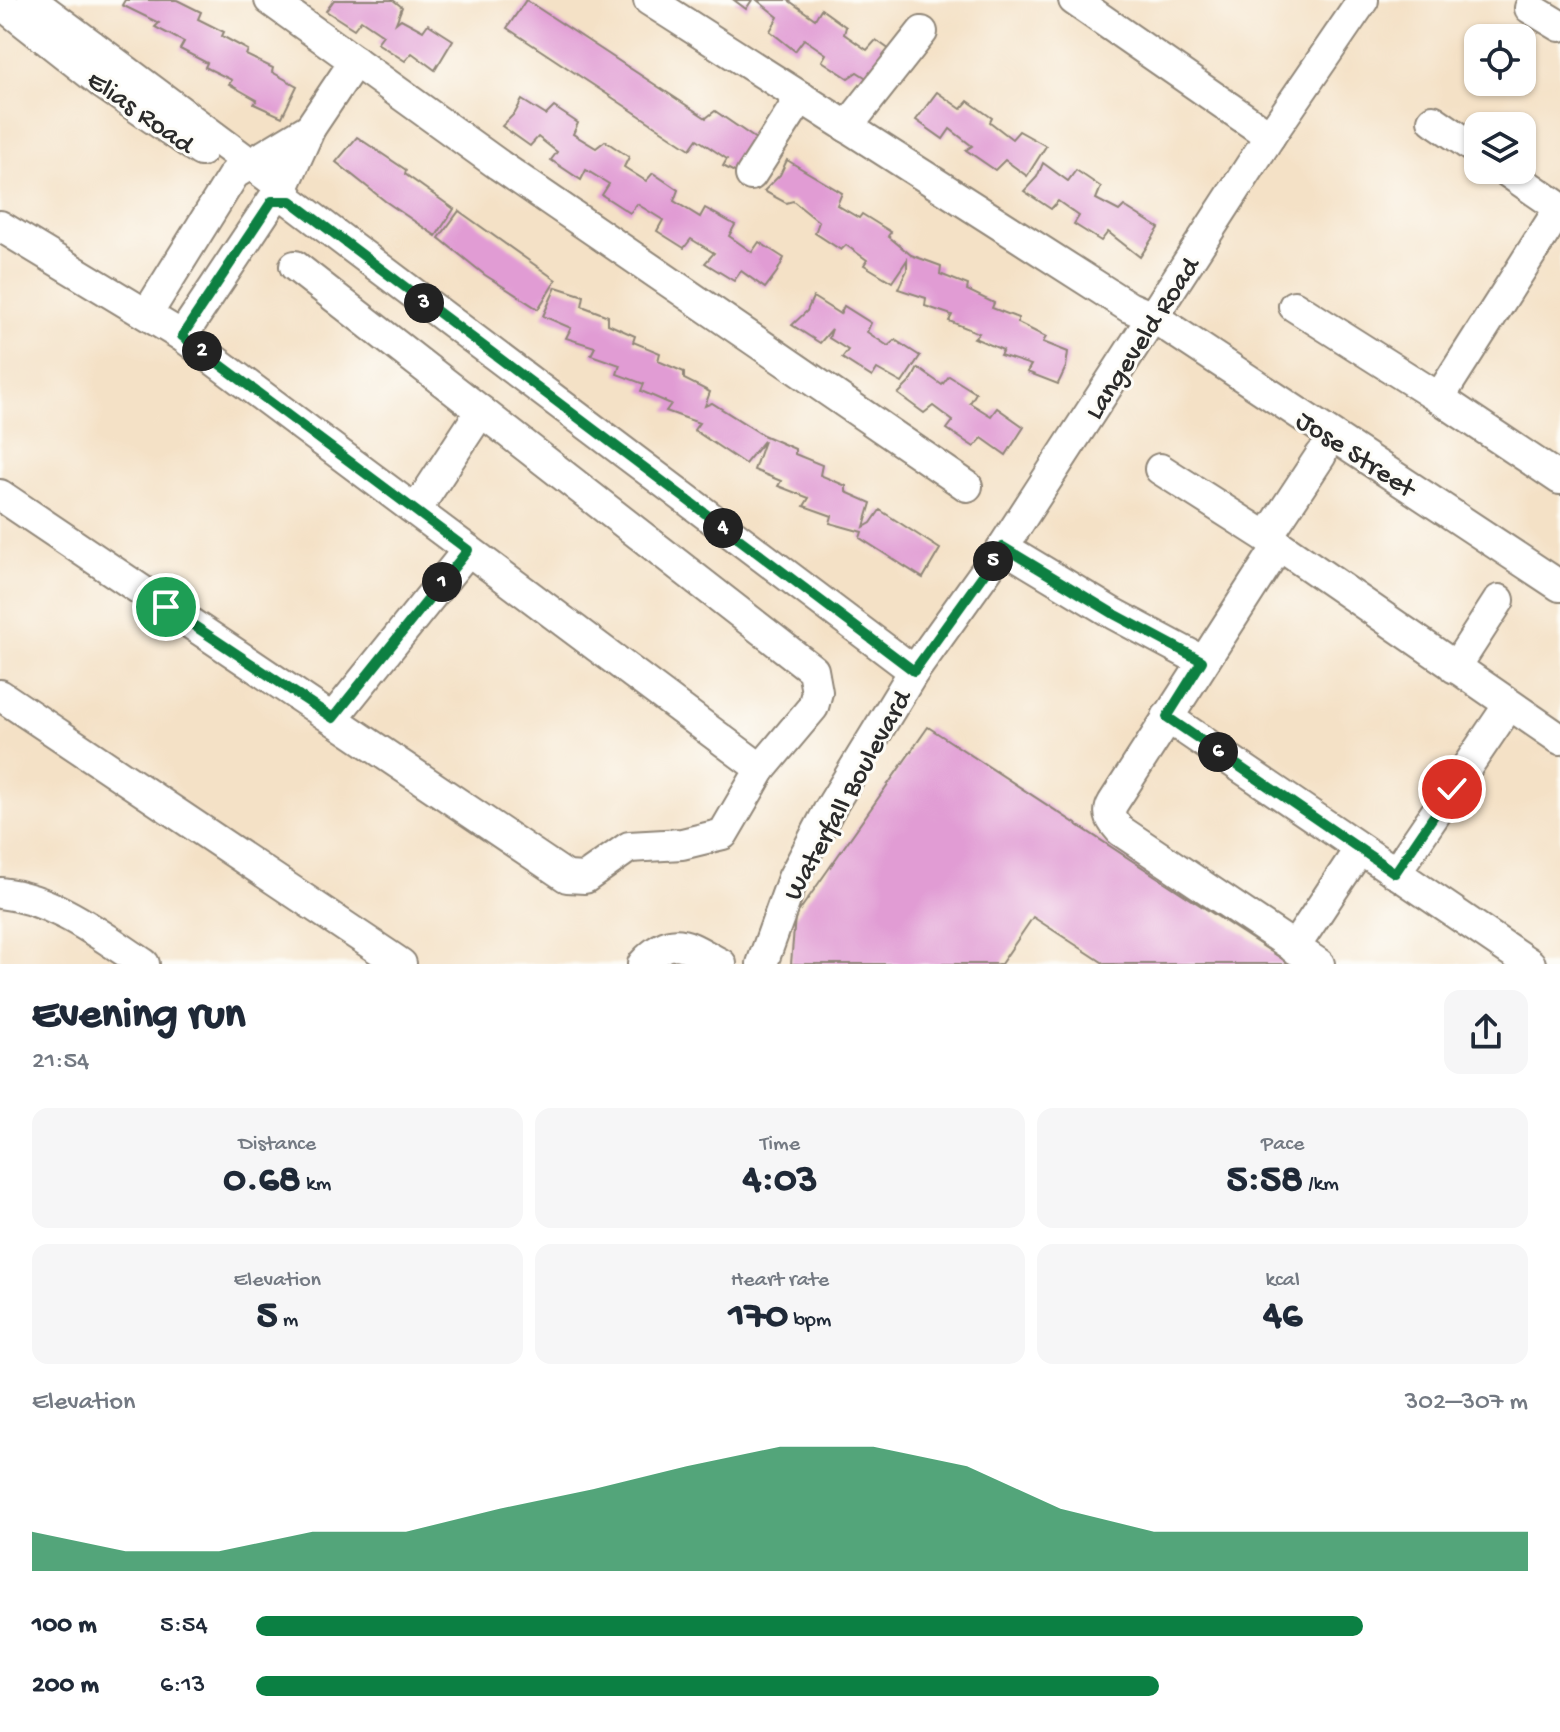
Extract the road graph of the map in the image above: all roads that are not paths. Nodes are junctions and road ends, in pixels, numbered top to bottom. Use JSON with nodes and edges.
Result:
{"nodes":[{"id":1,"x":31,"y":0,"type":"edge"},
{"id":2,"x":270,"y":0,"type":"edge"},
{"id":3,"x":649,"y":0,"type":"edge"},
{"id":4,"x":1074,"y":0,"type":"edge"},
{"id":5,"x":1363,"y":0,"type":"edge"},
{"id":6,"x":0,"y":3,"type":"edge"},
{"id":7,"x":1530,"y":8,"type":"dead end"},
{"id":8,"x":1560,"y":26,"type":"edge"},
{"id":9,"x":922,"y":32,"type":"dead end"},
{"id":10,"x":355,"y":61,"type":"junction"},
{"id":11,"x":801,"y":97,"type":"junction"},
{"id":12,"x":1433,"y":120,"type":"dead end"},
{"id":13,"x":847,"y":127,"type":"junction"},
{"id":14,"x":310,"y":128,"type":"junction"},
{"id":15,"x":1270,"y":136,"type":"junction"},
{"id":16,"x":1464,"y":141,"type":"edge"},
{"id":17,"x":242,"y":169,"type":"junction"},
{"id":18,"x":751,"y":175,"type":"dead end"},
{"id":19,"x":1525,"y":184,"type":"edge"},
{"id":20,"x":282,"y":197,"type":"junction"},
{"id":21,"x":0,"y":226,"type":"edge"},
{"id":22,"x":295,"y":266,"type":"dead end"},
{"id":23,"x":1294,"y":306,"type":"dead end"},
{"id":24,"x":147,"y":314,"type":"junction"},
{"id":25,"x":1153,"y":317,"type":"junction"},
{"id":26,"x":182,"y":336,"type":"junction"},
{"id":27,"x":1439,"y":398,"type":"junction"},
{"id":28,"x":481,"y":411,"type":"junction"},
{"id":29,"x":1321,"y":455,"type":"dead end"},
{"id":30,"x":1160,"y":469,"type":"dead end"},
{"id":31,"x":1560,"y":479,"type":"edge"},
{"id":32,"x":967,"y":486,"type":"dead end"},
{"id":33,"x":0,"y":495,"type":"edge"},
{"id":34,"x":416,"y":510,"type":"junction"},
{"id":35,"x":1273,"y":541,"type":"junction"},
{"id":36,"x":1003,"y":547,"type":"junction"},
{"id":37,"x":468,"y":550,"type":"junction"},
{"id":38,"x":1560,"y":586,"type":"edge"},
{"id":39,"x":1499,"y":600,"type":"dead end"},
{"id":40,"x":1202,"y":661,"type":"junction"},
{"id":41,"x":1455,"y":668,"type":"junction"},
{"id":42,"x":914,"y":671,"type":"junction"},
{"id":43,"x":0,"y":695,"type":"edge"},
{"id":44,"x":1509,"y":705,"type":"junction"},
{"id":45,"x":1167,"y":717,"type":"junction"},
{"id":46,"x":333,"y":718,"type":"junction"},
{"id":47,"x":1560,"y":739,"type":"edge"},
{"id":48,"x":761,"y":769,"type":"junction"},
{"id":49,"x":1359,"y":850,"type":"junction"},
{"id":50,"x":1395,"y":873,"type":"junction"},
{"id":51,"x":0,"y":893,"type":"edge"},
{"id":52,"x":1307,"y":956,"type":"edge"},
{"id":53,"x":144,"y":964,"type":"edge"},
{"id":54,"x":401,"y":964,"type":"edge"},
{"id":55,"x":643,"y":964,"type":"edge"},
{"id":56,"x":721,"y":964,"type":"edge"},
{"id":57,"x":762,"y":964,"type":"edge"},
{"id":58,"x":1530,"y":964,"type":"edge"}],
"edges":[{"from":1,"to":17,"type":"street","name":"Elias Road"},
{"from":2,"to":10,"type":"street"},
{"from":3,"to":11,"type":"street","name":"Jose Street"},
{"from":4,"to":15,"type":"street"},
{"from":5,"to":15,"type":"street","name":"Langeveld Road"},
{"from":6,"to":17,"type":"street","name":"Elias Road"},
{"from":7,"to":8,"type":"street"},
{"from":9,"to":13,"type":"street"},
{"from":10,"to":14,"type":"street"},
{"from":10,"to":32,"type":"street"},
{"from":11,"to":13,"type":"street","name":"Jose Street"},
{"from":11,"to":18,"type":"street"},
{"from":12,"to":16,"type":"street"},
{"from":13,"to":25,"type":"street","name":"Jose Street"},
{"from":14,"to":17,"type":"street"},
{"from":14,"to":20,"type":"street"},
{"from":15,"to":25,"type":"street","name":"Langeveld Road"},
{"from":17,"to":20,"type":"street","name":"Elias Road"},
{"from":17,"to":24,"type":"street"},
{"from":19,"to":27,"type":"street"},
{"from":20,"to":26,"type":"street"},
{"from":20,"to":42,"type":"street","name":"Elias Road"},
{"from":21,"to":24,"type":"street"},
{"from":22,"to":28,"type":"street"},
{"from":23,"to":27,"type":"street"},
{"from":24,"to":26,"type":"street"},
{"from":25,"to":36,"type":"street","name":"Langeveld Road"},
{"from":25,"to":38,"type":"street","name":"Jose Street"},
{"from":26,"to":34,"type":"street"},
{"from":27,"to":31,"type":"street"},
{"from":28,"to":34,"type":"street"},
{"from":28,"to":48,"type":"street"},
{"from":29,"to":35,"type":"street"},
{"from":30,"to":35,"type":"street"},
{"from":33,"to":46,"type":"street"},
{"from":34,"to":37,"type":"street"},
{"from":35,"to":40,"type":"street"},
{"from":35,"to":41,"type":"street"},
{"from":36,"to":40,"type":"street"},
{"from":36,"to":42,"type":"street","name":"Langeveld Road"},
{"from":37,"to":46,"type":"street"},
{"from":37,"to":48,"type":"street"},
{"from":39,"to":41,"type":"street"},
{"from":40,"to":45,"type":"street"},
{"from":41,"to":44,"type":"street"},
{"from":42,"to":57,"type":"street","name":"Waterfall Boulevard"},
{"from":43,"to":54,"type":"street"},
{"from":44,"to":47,"type":"street"},
{"from":44,"to":50,"type":"street"},
{"from":45,"to":49,"type":"street"},
{"from":45,"to":52,"type":"street"},
{"from":46,"to":48,"type":"street"},
{"from":49,"to":50,"type":"street"},
{"from":49,"to":52,"type":"street"},
{"from":50,"to":58,"type":"street"},
{"from":51,"to":53,"type":"street"},
{"from":55,"to":56,"type":"street"}]}
